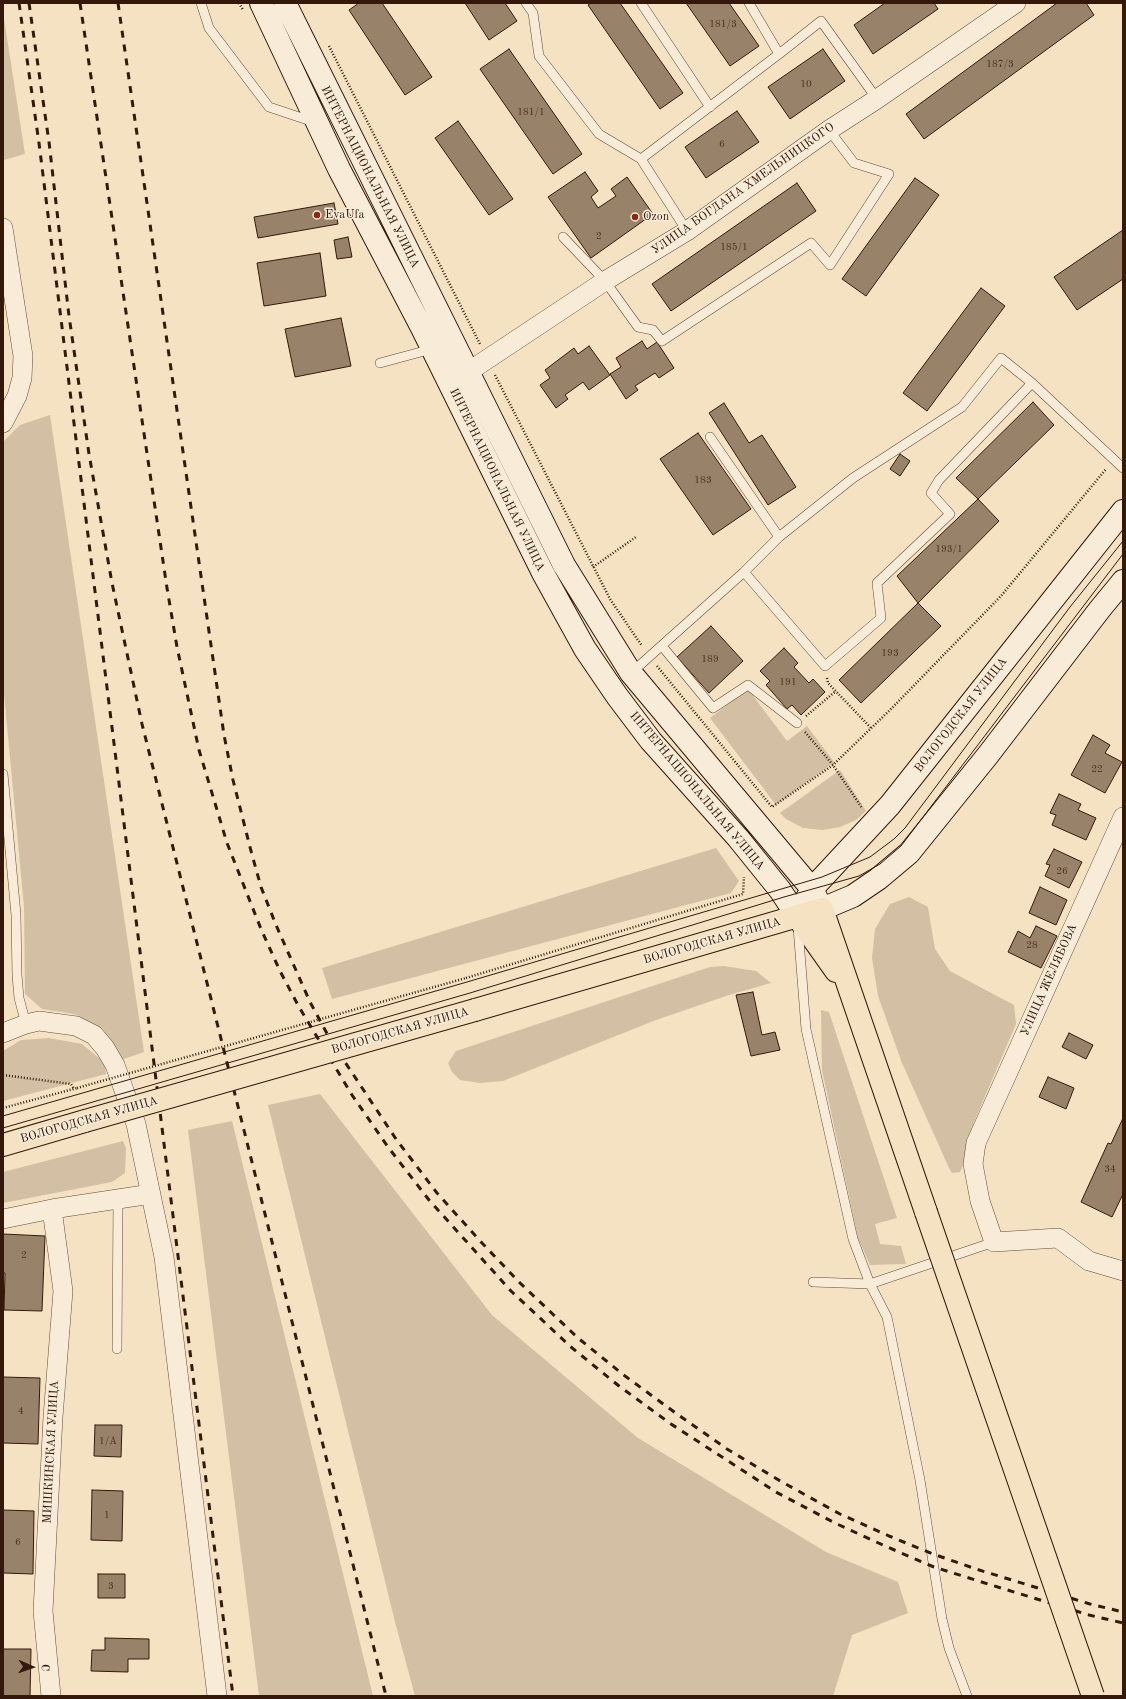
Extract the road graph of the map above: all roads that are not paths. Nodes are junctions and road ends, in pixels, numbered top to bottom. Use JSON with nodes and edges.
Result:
{"nodes":[{"id":1,"x":201,"y":3,"type":"edge"},
{"id":2,"x":261,"y":3,"type":"edge"},
{"id":3,"x":285,"y":3,"type":"edge"},
{"id":4,"x":526,"y":3,"type":"edge"},
{"id":5,"x":641,"y":3,"type":"edge"},
{"id":6,"x":749,"y":3,"type":"edge"},
{"id":7,"x":1016,"y":3,"type":"edge"},
{"id":8,"x":779,"y":54,"type":"junction"},
{"id":9,"x":877,"y":99,"type":"junction"},
{"id":10,"x":710,"y":107,"type":"junction"},
{"id":11,"x":317,"y":123,"type":"junction"},
{"id":12,"x":829,"y":130,"type":"junction"},
{"id":13,"x":641,"y":159,"type":"junction"},
{"id":14,"x":3,"y":228,"type":"edge"},
{"id":15,"x":687,"y":230,"type":"junction"},
{"id":16,"x":563,"y":236,"type":"dead end"},
{"id":17,"x":605,"y":281,"type":"junction"},
{"id":18,"x":432,"y":348,"type":"junction"},
{"id":19,"x":380,"y":362,"type":"dead end"},
{"id":20,"x":468,"y":372,"type":"junction"},
{"id":21,"x":1032,"y":383,"type":"junction"},
{"id":22,"x":3,"y":423,"type":"edge"},
{"id":23,"x":710,"y":437,"type":"dead end"},
{"id":24,"x":1123,"y":468,"type":"edge"},
{"id":25,"x":1123,"y":511,"type":"edge"},
{"id":26,"x":779,"y":537,"type":"junction"},
{"id":27,"x":744,"y":572,"type":"junction"},
{"id":28,"x":1123,"y":581,"type":"edge"},
{"id":29,"x":662,"y":646,"type":"junction"},
{"id":30,"x":631,"y":673,"type":"junction"},
{"id":31,"x":797,"y":723,"type":"road end"},
{"id":32,"x":3,"y":774,"type":"edge"},
{"id":33,"x":1123,"y":817,"type":"edge"},
{"id":34,"x":812,"y":890,"type":"junction"},
{"id":35,"x":822,"y":909,"type":"junction"},
{"id":36,"x":797,"y":916,"type":"junction"},
{"id":37,"x":850,"y":992,"type":"junction"},
{"id":38,"x":26,"y":1024,"type":"junction"},
{"id":39,"x":3,"y":1033,"type":"edge"},
{"id":40,"x":3,"y":1145,"type":"edge"},
{"id":41,"x":151,"y":1194,"type":"junction"},
{"id":42,"x":118,"y":1198,"type":"junction"},
{"id":43,"x":52,"y":1209,"type":"junction"},
{"id":44,"x":3,"y":1219,"type":"edge"},
{"id":45,"x":994,"y":1242,"type":"junction"},
{"id":46,"x":1123,"y":1271,"type":"edge"},
{"id":47,"x":813,"y":1282,"type":"dead end"},
{"id":48,"x":870,"y":1284,"type":"junction"},
{"id":49,"x":117,"y":1350,"type":"dead end"},
{"id":50,"x":51,"y":1696,"type":"edge"},
{"id":51,"x":217,"y":1696,"type":"edge"},
{"id":52,"x":967,"y":1696,"type":"edge"},
{"id":53,"x":1093,"y":1696,"type":"edge"}],
"edges":[{"from":1,"to":11,"type":"lane"},
{"from":2,"to":11,"type":"main road","name":"ИНТЕРНАЦИОНАЛЬНАЯ УЛИЦА"},
{"from":3,"to":20,"type":"main road","name":"ИНТЕРНАЦИОНАЛЬНАЯ УЛИЦА"},
{"from":4,"to":13,"type":"lane"},
{"from":5,"to":10,"type":"lane"},
{"from":6,"to":8,"type":"lane"},
{"from":7,"to":9,"type":"street","name":"УЛИЦА БОГДАНА ХМЕЛЬНИЦКОГО"},
{"from":8,"to":9,"type":"lane"},
{"from":8,"to":10,"type":"lane"},
{"from":9,"to":12,"type":"street","name":"УЛИЦА БОГДАНА ХМЕЛЬНИЦКОГО"},
{"from":10,"to":13,"type":"lane"},
{"from":11,"to":18,"type":"main road","name":"ИНТЕРНАЦИОНАЛЬНАЯ УЛИЦА"},
{"from":12,"to":15,"type":"street","name":"УЛИЦА БОГДАНА ХМЕЛЬНИЦКОГО"},
{"from":12,"to":17,"type":"lane"},
{"from":13,"to":15,"type":"lane"},
{"from":14,"to":22,"type":"street"},
{"from":15,"to":17,"type":"street","name":"УЛИЦА БОГДАНА ХМЕЛЬНИЦКОГО"},
{"from":16,"to":17,"type":"lane"},
{"from":17,"to":20,"type":"street","name":"УЛИЦА БОГДАНА ХМЕЛЬНИЦКОГО"},
{"from":18,"to":19,"type":"lane"},
{"from":18,"to":36,"type":"main road","name":"ИНТЕРНАЦИОНАЛЬНАЯ УЛИЦА"},
{"from":20,"to":30,"type":"main road","name":"ИНТЕРНАЦИОНАЛЬНАЯ УЛИЦА"},
{"from":21,"to":24,"type":"lane"},
{"from":21,"to":26,"type":"lane"},
{"from":21,"to":27,"type":"lane"},
{"from":23,"to":26,"type":"lane"},
{"from":25,"to":34,"type":"main road","name":"ВОЛОГОДСКАЯ УЛИЦА"},
{"from":26,"to":27,"type":"lane"},
{"from":27,"to":29,"type":"lane"},
{"from":28,"to":35,"type":"main road","name":"ВОЛОГОДСКАЯ УЛИЦА"},
{"from":29,"to":30,"type":"lane"},
{"from":29,"to":31,"type":"lane"},
{"from":30,"to":34,"type":"main road","name":"ИНТЕРНАЦИОНАЛЬНАЯ УЛИЦА"},
{"from":32,"to":38,"type":"lane"},
{"from":33,"to":45,"type":"street","name":"УЛИЦА ЖЕЛЯБОВА"},
{"from":34,"to":35,"type":"main road","name":"ИНТЕРНАЦИОНАЛЬНАЯ УЛИЦА"},
{"from":34,"to":36,"type":"main road","name":"ВОЛОГОДСКАЯ УЛИЦА"},
{"from":35,"to":36,"type":"main road","name":"ВОЛОГОДСКАЯ УЛИЦА"},
{"from":35,"to":37,"type":"main road"},
{"from":36,"to":37,"type":"main road"},
{"from":36,"to":40,"type":"main road","name":"ВОЛОГОДСКАЯ УЛИЦА","bridge":true},
{"from":36,"to":48,"type":"lane"},
{"from":37,"to":53,"type":"main road","bridge":true},
{"from":38,"to":39,"type":"street"},
{"from":38,"to":41,"type":"street"},
{"from":41,"to":42,"type":"street"},
{"from":41,"to":51,"type":"street"},
{"from":42,"to":43,"type":"street"},
{"from":42,"to":49,"type":"lane"},
{"from":43,"to":44,"type":"street"},
{"from":43,"to":50,"type":"street","name":"МИШКИНСКАЯ УЛИЦА"},
{"from":45,"to":46,"type":"street"},
{"from":45,"to":48,"type":"lane"},
{"from":47,"to":48,"type":"lane"},
{"from":48,"to":52,"type":"lane"}]}
